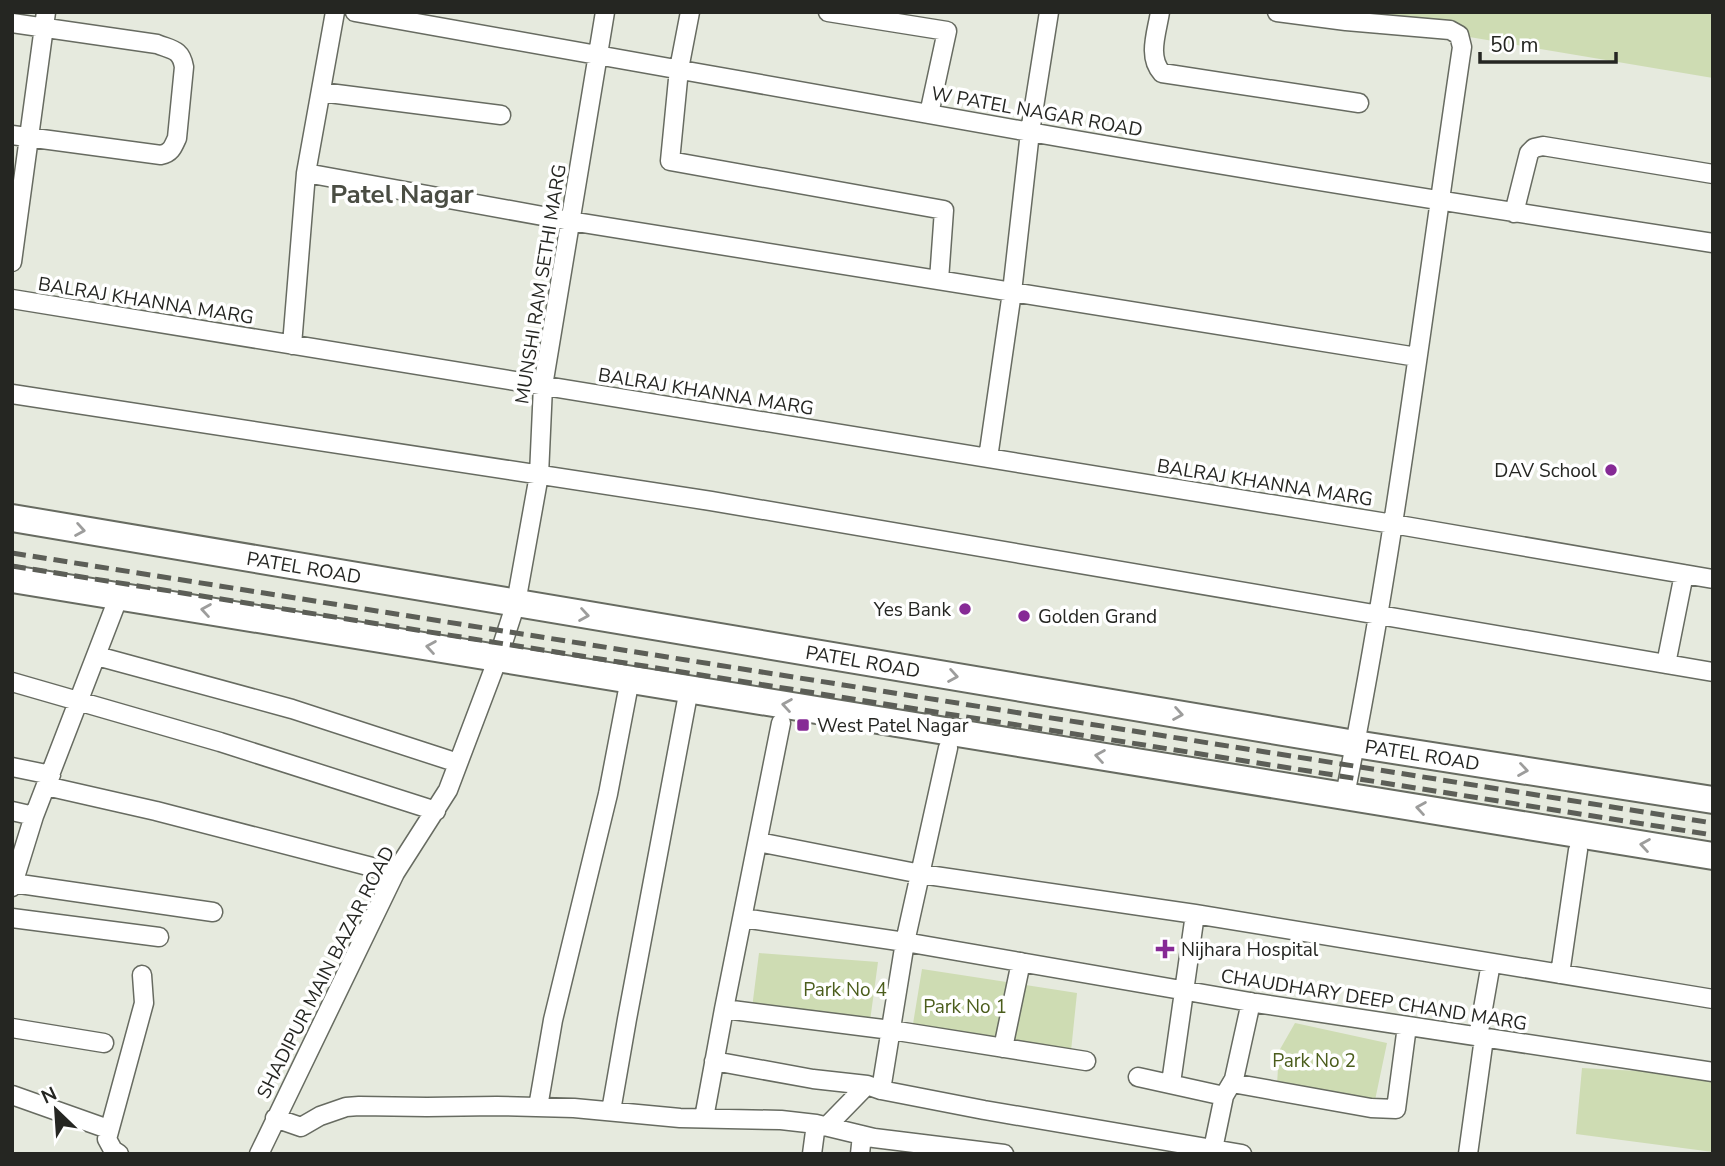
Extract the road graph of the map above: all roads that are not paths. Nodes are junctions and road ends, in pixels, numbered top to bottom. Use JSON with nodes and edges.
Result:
{"nodes":[{"id":1,"x":335,"y":12,"type":"edge"},
{"id":2,"x":355,"y":12,"type":"edge"},
{"id":3,"x":605,"y":12,"type":"edge"},
{"id":4,"x":690,"y":12,"type":"edge"},
{"id":5,"x":828,"y":12,"type":"edge"},
{"id":6,"x":1049,"y":12,"type":"edge"},
{"id":7,"x":1160,"y":12,"type":"edge"},
{"id":8,"x":1277,"y":12,"type":"edge"},
{"id":9,"x":45,"y":20,"type":"edge"},
{"id":10,"x":12,"y":23,"type":"edge"},
{"id":11,"x":598,"y":54,"type":"junction"},
{"id":12,"x":679,"y":69,"type":"junction"},
{"id":13,"x":321,"y":92,"type":"junction"},
{"id":14,"x":1359,"y":103,"type":"dead end"},
{"id":15,"x":929,"y":114,"type":"junction"},
{"id":16,"x":501,"y":115,"type":"dead end"},
{"id":17,"x":1030,"y":132,"type":"junction"},
{"id":18,"x":21,"y":136,"type":"edge"},
{"id":19,"x":306,"y":173,"type":"junction"},
{"id":20,"x":1713,"y":174,"type":"edge"},
{"id":21,"x":1441,"y":201,"type":"junction"},
{"id":22,"x":1514,"y":213,"type":"junction"},
{"id":23,"x":570,"y":221,"type":"junction"},
{"id":24,"x":1713,"y":243,"type":"edge"},
{"id":25,"x":12,"y":262,"type":"edge"},
{"id":26,"x":939,"y":280,"type":"junction"},
{"id":27,"x":1012,"y":292,"type":"junction"},
{"id":28,"x":12,"y":299,"type":"edge"},
{"id":29,"x":292,"y":345,"type":"junction"},
{"id":30,"x":1418,"y":357,"type":"junction"},
{"id":31,"x":543,"y":386,"type":"junction"},
{"id":32,"x":12,"y":394,"type":"edge"},
{"id":33,"x":988,"y":458,"type":"junction"},
{"id":34,"x":539,"y":475,"type":"junction"},
{"id":35,"x":12,"y":518,"type":"edge"},
{"id":36,"x":1393,"y":524,"type":"junction"},
{"id":37,"x":1684,"y":574,"type":"junction"},
{"id":38,"x":12,"y":579,"type":"edge"},
{"id":39,"x":1713,"y":579,"type":"edge"},
{"id":40,"x":119,"y":596,"type":"junction"},
{"id":41,"x":516,"y":603,"type":"junction"},
{"id":42,"x":1379,"y":615,"type":"junction"},
{"id":43,"x":96,"y":656,"type":"junction"},
{"id":44,"x":498,"y":658,"type":"junction"},
{"id":45,"x":1666,"y":664,"type":"junction"},
{"id":46,"x":1713,"y":672,"type":"edge"},
{"id":47,"x":630,"y":679,"type":"junction"},
{"id":48,"x":12,"y":682,"type":"edge"},
{"id":49,"x":689,"y":689,"type":"junction"},
{"id":50,"x":79,"y":702,"type":"junction"},
{"id":51,"x":781,"y":723,"type":"dead end"},
{"id":52,"x":1355,"y":744,"type":"junction"},
{"id":53,"x":948,"y":748,"type":"dead end"},
{"id":54,"x":458,"y":763,"type":"junction"},
{"id":55,"x":12,"y":767,"type":"edge"},
{"id":56,"x":48,"y":780,"type":"junction"},
{"id":57,"x":1345,"y":795,"type":"junction"},
{"id":58,"x":1713,"y":800,"type":"edge"},
{"id":59,"x":12,"y":811,"type":"edge"},
{"id":60,"x":436,"y":811,"type":"junction"},
{"id":61,"x":34,"y":816,"type":"junction"},
{"id":62,"x":758,"y":842,"type":"junction"},
{"id":63,"x":1578,"y":850,"type":"dead end"},
{"id":64,"x":1713,"y":856,"type":"edge"},
{"id":65,"x":395,"y":873,"type":"junction"},
{"id":66,"x":921,"y":874,"type":"junction"},
{"id":67,"x":13,"y":885,"type":"edge"},
{"id":68,"x":213,"y":912,"type":"dead end"},
{"id":69,"x":1195,"y":914,"type":"junction"},
{"id":70,"x":12,"y":918,"type":"edge"},
{"id":71,"x":743,"y":918,"type":"junction"},
{"id":72,"x":159,"y":937,"type":"dead end"},
{"id":73,"x":905,"y":942,"type":"junction"},
{"id":74,"x":1021,"y":962,"type":"junction"},
{"id":75,"x":1491,"y":962,"type":"junction"},
{"id":76,"x":1560,"y":974,"type":"junction"},
{"id":77,"x":142,"y":975,"type":"dead end"},
{"id":78,"x":1184,"y":990,"type":"junction"},
{"id":79,"x":1713,"y":999,"type":"edge"},
{"id":80,"x":1251,"y":1002,"type":"junction"},
{"id":81,"x":724,"y":1009,"type":"junction"},
{"id":82,"x":1407,"y":1026,"type":"junction"},
{"id":83,"x":12,"y":1028,"type":"edge"},
{"id":84,"x":891,"y":1030,"type":"junction"},
{"id":85,"x":1481,"y":1037,"type":"junction"},
{"id":86,"x":104,"y":1042,"type":"dead end"},
{"id":87,"x":1003,"y":1048,"type":"junction"},
{"id":88,"x":714,"y":1061,"type":"junction"},
{"id":89,"x":1086,"y":1061,"type":"dead end"},
{"id":90,"x":1713,"y":1072,"type":"edge"},
{"id":91,"x":1138,"y":1077,"type":"dead end"},
{"id":92,"x":1171,"y":1083,"type":"junction"},
{"id":93,"x":874,"y":1087,"type":"junction"},
{"id":94,"x":1228,"y":1089,"type":"junction"},
{"id":95,"x":12,"y":1094,"type":"edge"},
{"id":96,"x":538,"y":1107,"type":"junction"},
{"id":97,"x":611,"y":1111,"type":"junction"},
{"id":98,"x":275,"y":1118,"type":"junction"},
{"id":99,"x":704,"y":1118,"type":"junction"},
{"id":100,"x":822,"y":1125,"type":"junction"},
{"id":101,"x":108,"y":1129,"type":"junction"},
{"id":102,"x":862,"y":1135,"type":"junction"},
{"id":103,"x":1213,"y":1149,"type":"junction"},
{"id":104,"x":120,"y":1154,"type":"edge"},
{"id":105,"x":259,"y":1154,"type":"edge"},
{"id":106,"x":812,"y":1154,"type":"edge"},
{"id":107,"x":860,"y":1154,"type":"edge"},
{"id":108,"x":1004,"y":1154,"type":"edge"},
{"id":109,"x":1242,"y":1154,"type":"edge"},
{"id":110,"x":1468,"y":1154,"type":"edge"}],
"edges":[{"from":1,"to":13,"type":"street"},
{"from":2,"to":11,"type":"street","name":"W PATEL NAGAR ROAD"},
{"from":3,"to":11,"type":"street","name":"MUNSHI RAM SETHI MARG"},
{"from":4,"to":12,"type":"street"},
{"from":5,"to":15,"type":"street"},
{"from":6,"to":17,"type":"street"},
{"from":7,"to":14,"type":"street"},
{"from":8,"to":21,"type":"street"},
{"from":9,"to":10,"type":"street"},
{"from":9,"to":18,"type":"street"},
{"from":9,"to":18,"type":"street"},
{"from":11,"to":12,"type":"street","name":"W PATEL NAGAR ROAD"},
{"from":11,"to":23,"type":"street","name":"MUNSHI RAM SETHI MARG"},
{"from":12,"to":15,"type":"street","name":"W PATEL NAGAR ROAD"},
{"from":12,"to":26,"type":"street"},
{"from":13,"to":16,"type":"street"},
{"from":13,"to":19,"type":"street"},
{"from":15,"to":17,"type":"street","name":"W PATEL NAGAR ROAD"},
{"from":17,"to":21,"type":"street","name":"W PATEL NAGAR ROAD"},
{"from":17,"to":27,"type":"street"},
{"from":18,"to":25,"type":"street"},
{"from":19,"to":23,"type":"street"},
{"from":19,"to":29,"type":"street"},
{"from":20,"to":22,"type":"street"},
{"from":21,"to":22,"type":"street","name":"W PATEL NAGAR ROAD"},
{"from":21,"to":30,"type":"street"},
{"from":22,"to":24,"type":"street","name":"W PATEL NAGAR ROAD"},
{"from":23,"to":26,"type":"street"},
{"from":23,"to":31,"type":"street","name":"MUNSHI RAM SETHI MARG"},
{"from":26,"to":27,"type":"street"},
{"from":27,"to":30,"type":"street"},
{"from":27,"to":33,"type":"street"},
{"from":28,"to":29,"type":"street","name":"BALRAJ KHANNA MARG"},
{"from":29,"to":31,"type":"street","name":"BALRAJ KHANNA MARG"},
{"from":30,"to":36,"type":"street"},
{"from":31,"to":33,"type":"street","name":"BALRAJ KHANNA MARG"},
{"from":31,"to":34,"type":"street","name":"MUNSHI RAM SETHI MARG"},
{"from":32,"to":34,"type":"street"},
{"from":33,"to":36,"type":"street","name":"BALRAJ KHANNA MARG"},
{"from":34,"to":41,"type":"street","name":"MUNSHI RAM SETHI MARG"},
{"from":34,"to":42,"type":"street"},
{"from":35,"to":41,"type":"main road","name":"PATEL ROAD","one_way":true},
{"from":36,"to":37,"type":"street","name":"BALRAJ KHANNA MARG"},
{"from":36,"to":42,"type":"street","name":"BALRAJ KHANNA MARG"},
{"from":37,"to":39,"type":"street","name":"BALRAJ KHANNA MARG"},
{"from":37,"to":45,"type":"street"},
{"from":38,"to":40,"type":"main road"},
{"from":40,"to":43,"type":"street"},
{"from":44,"to":40,"type":"main road","one_way":true},
{"from":41,"to":44,"type":"street","name":"MUNSHI RAM SETHI MARG"},
{"from":41,"to":52,"type":"main road","name":"PATEL ROAD","one_way":true},
{"from":42,"to":45,"type":"street"},
{"from":42,"to":52,"type":"street","name":"BALRAJ KHANNA MARG"},
{"from":43,"to":50,"type":"street"},
{"from":43,"to":54,"type":"street"},
{"from":44,"to":47,"type":"main road"},
{"from":44,"to":54,"type":"street","name":"SHADIPUR MAIN BAZAR ROAD"},
{"from":45,"to":46,"type":"street"},
{"from":47,"to":49,"type":"main road"},
{"from":47,"to":96,"type":"street"},
{"from":48,"to":50,"type":"street"},
{"from":57,"to":49,"type":"main road","one_way":true},
{"from":49,"to":97,"type":"street"},
{"from":50,"to":56,"type":"street"},
{"from":50,"to":60,"type":"street"},
{"from":51,"to":62,"type":"street"},
{"from":52,"to":57,"type":"street","name":"BALRAJ KHANNA MARG"},
{"from":52,"to":58,"type":"main road","name":"PATEL ROAD","one_way":true},
{"from":53,"to":66,"type":"street"},
{"from":54,"to":60,"type":"street","name":"SHADIPUR MAIN BAZAR ROAD"},
{"from":55,"to":56,"type":"street"},
{"from":56,"to":61,"type":"street"},
{"from":56,"to":65,"type":"street"},
{"from":64,"to":57,"type":"main road","one_way":true},
{"from":59,"to":61,"type":"street"},
{"from":60,"to":65,"type":"street","name":"SHADIPUR MAIN BAZAR ROAD"},
{"from":61,"to":67,"type":"street"},
{"from":62,"to":66,"type":"street"},
{"from":62,"to":71,"type":"street"},
{"from":63,"to":76,"type":"street"},
{"from":65,"to":98,"type":"street","name":"SHADIPUR MAIN BAZAR ROAD"},
{"from":66,"to":69,"type":"street"},
{"from":66,"to":73,"type":"street"},
{"from":67,"to":68,"type":"street"},
{"from":69,"to":75,"type":"street"},
{"from":69,"to":78,"type":"street"},
{"from":70,"to":72,"type":"street"},
{"from":71,"to":73,"type":"street","name":"CHAUDHARY DEEP CHAND MARG"},
{"from":71,"to":81,"type":"street"},
{"from":73,"to":74,"type":"street","name":"CHAUDHARY DEEP CHAND MARG"},
{"from":73,"to":84,"type":"street"},
{"from":74,"to":78,"type":"street","name":"CHAUDHARY DEEP CHAND MARG"},
{"from":74,"to":87,"type":"street"},
{"from":75,"to":76,"type":"street"},
{"from":75,"to":85,"type":"street"},
{"from":76,"to":79,"type":"street"},
{"from":77,"to":101,"type":"street"},
{"from":78,"to":80,"type":"street","name":"CHAUDHARY DEEP CHAND MARG"},
{"from":78,"to":92,"type":"street"},
{"from":80,"to":82,"type":"street","name":"CHAUDHARY DEEP CHAND MARG"},
{"from":80,"to":94,"type":"street"},
{"from":81,"to":84,"type":"street"},
{"from":81,"to":88,"type":"street"},
{"from":82,"to":85,"type":"street","name":"CHAUDHARY DEEP CHAND MARG"},
{"from":82,"to":94,"type":"street"},
{"from":83,"to":86,"type":"street"},
{"from":84,"to":87,"type":"street"},
{"from":84,"to":93,"type":"street"},
{"from":85,"to":90,"type":"street","name":"CHAUDHARY DEEP CHAND MARG"},
{"from":85,"to":110,"type":"street"},
{"from":87,"to":89,"type":"street"},
{"from":88,"to":93,"type":"street"},
{"from":88,"to":99,"type":"street"},
{"from":91,"to":92,"type":"street"},
{"from":92,"to":94,"type":"street"},
{"from":93,"to":100,"type":"street"},
{"from":93,"to":103,"type":"street"},
{"from":94,"to":103,"type":"street"},
{"from":95,"to":101,"type":"street"},
{"from":96,"to":97,"type":"street"},
{"from":96,"to":98,"type":"street"},
{"from":97,"to":99,"type":"street"},
{"from":98,"to":105,"type":"street","name":"SHADIPUR MAIN BAZAR ROAD"},
{"from":99,"to":100,"type":"street"},
{"from":100,"to":102,"type":"street"},
{"from":100,"to":106,"type":"street"},
{"from":101,"to":104,"type":"street"},
{"from":102,"to":107,"type":"street"},
{"from":102,"to":108,"type":"street"},
{"from":103,"to":109,"type":"street"}]}
